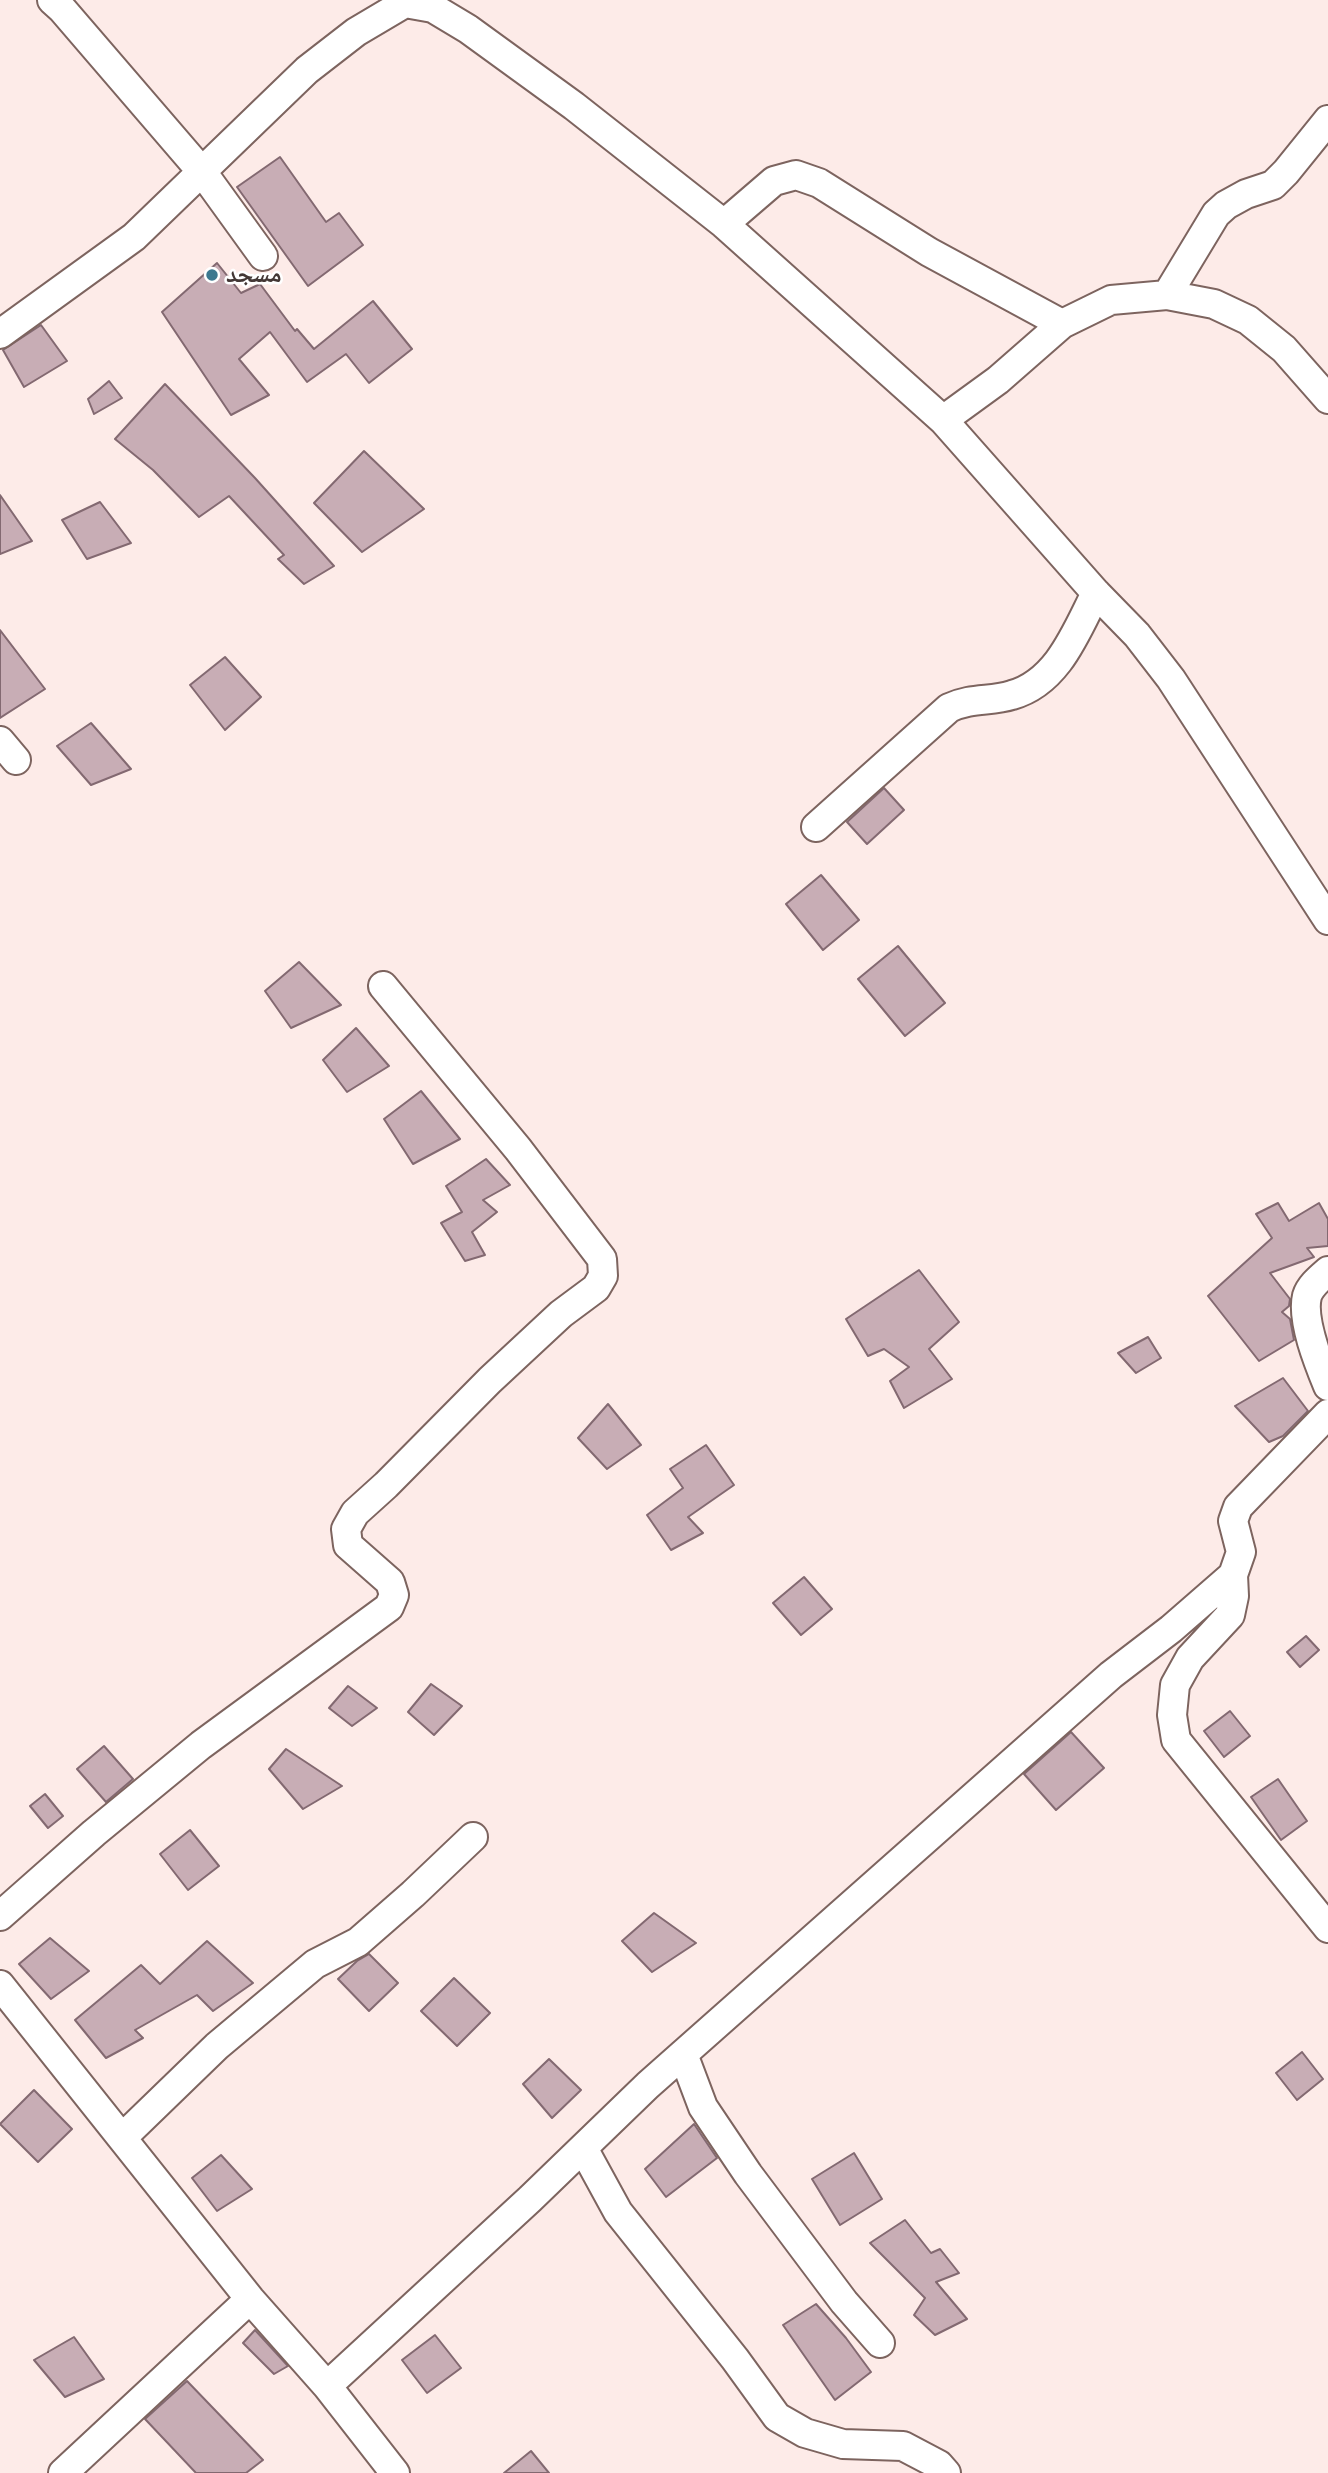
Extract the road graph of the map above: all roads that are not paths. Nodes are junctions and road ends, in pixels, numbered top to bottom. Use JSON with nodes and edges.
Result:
{"nodes":[{"id":1,"x":52,"y":0,"type":"edge"},
{"id":2,"x":406,"y":2,"type":"edge"},
{"id":3,"x":1328,"y":120,"type":"edge"},
{"id":4,"x":204,"y":173,"type":"junction"},
{"id":5,"x":724,"y":224,"type":"junction"},
{"id":6,"x":263,"y":256,"type":"dead end"},
{"id":7,"x":1167,"y":295,"type":"junction"},
{"id":8,"x":1062,"y":324,"type":"junction"},
{"id":9,"x":0,"y":334,"type":"edge"},
{"id":10,"x":1328,"y":399,"type":"edge"},
{"id":11,"x":943,"y":420,"type":"junction"},
{"id":12,"x":1096,"y":593,"type":"junction"},
{"id":13,"x":816,"y":827,"type":"dead end"},
{"id":14,"x":1328,"y":920,"type":"edge"},
{"id":15,"x":383,"y":986,"type":"dead end"},
{"id":16,"x":1328,"y":1271,"type":"edge"},
{"id":17,"x":1328,"y":1386,"type":"edge"},
{"id":18,"x":1328,"y":1415,"type":"edge"},
{"id":19,"x":1233,"y":1575,"type":"junction"},
{"id":20,"x":473,"y":1837,"type":"dead end"},
{"id":21,"x":0,"y":1916,"type":"edge"},
{"id":22,"x":1328,"y":1928,"type":"edge"},
{"id":23,"x":0,"y":1985,"type":"edge"},
{"id":24,"x":683,"y":2054,"type":"junction"},
{"id":25,"x":123,"y":2137,"type":"junction"},
{"id":26,"x":583,"y":2148,"type":"junction"},
{"id":27,"x":250,"y":2299,"type":"junction"},
{"id":28,"x":880,"y":2343,"type":"dead end"},
{"id":29,"x":327,"y":2386,"type":"junction"},
{"id":30,"x":63,"y":2473,"type":"edge"},
{"id":31,"x":396,"y":2473,"type":"edge"},
{"id":32,"x":946,"y":2473,"type":"edge"}],
"edges":[{"from":1,"to":4,"type":"street"},
{"from":2,"to":4,"type":"street"},
{"from":2,"to":5,"type":"street"},
{"from":3,"to":7,"type":"street"},
{"from":4,"to":6,"type":"street"},
{"from":4,"to":9,"type":"street"},
{"from":5,"to":8,"type":"street"},
{"from":5,"to":11,"type":"street"},
{"from":7,"to":8,"type":"street"},
{"from":7,"to":10,"type":"street"},
{"from":8,"to":11,"type":"street"},
{"from":11,"to":12,"type":"street"},
{"from":12,"to":13,"type":"street"},
{"from":12,"to":14,"type":"street"},
{"from":15,"to":21,"type":"street"},
{"from":16,"to":17,"type":"street"},
{"from":18,"to":19,"type":"street"},
{"from":19,"to":22,"type":"street"},
{"from":19,"to":24,"type":"street"},
{"from":20,"to":25,"type":"street"},
{"from":23,"to":25,"type":"street"},
{"from":24,"to":26,"type":"street"},
{"from":24,"to":28,"type":"street"},
{"from":25,"to":27,"type":"street"},
{"from":26,"to":29,"type":"street"},
{"from":26,"to":32,"type":"street"},
{"from":27,"to":29,"type":"street"},
{"from":27,"to":30,"type":"street"},
{"from":29,"to":31,"type":"street"}]}
